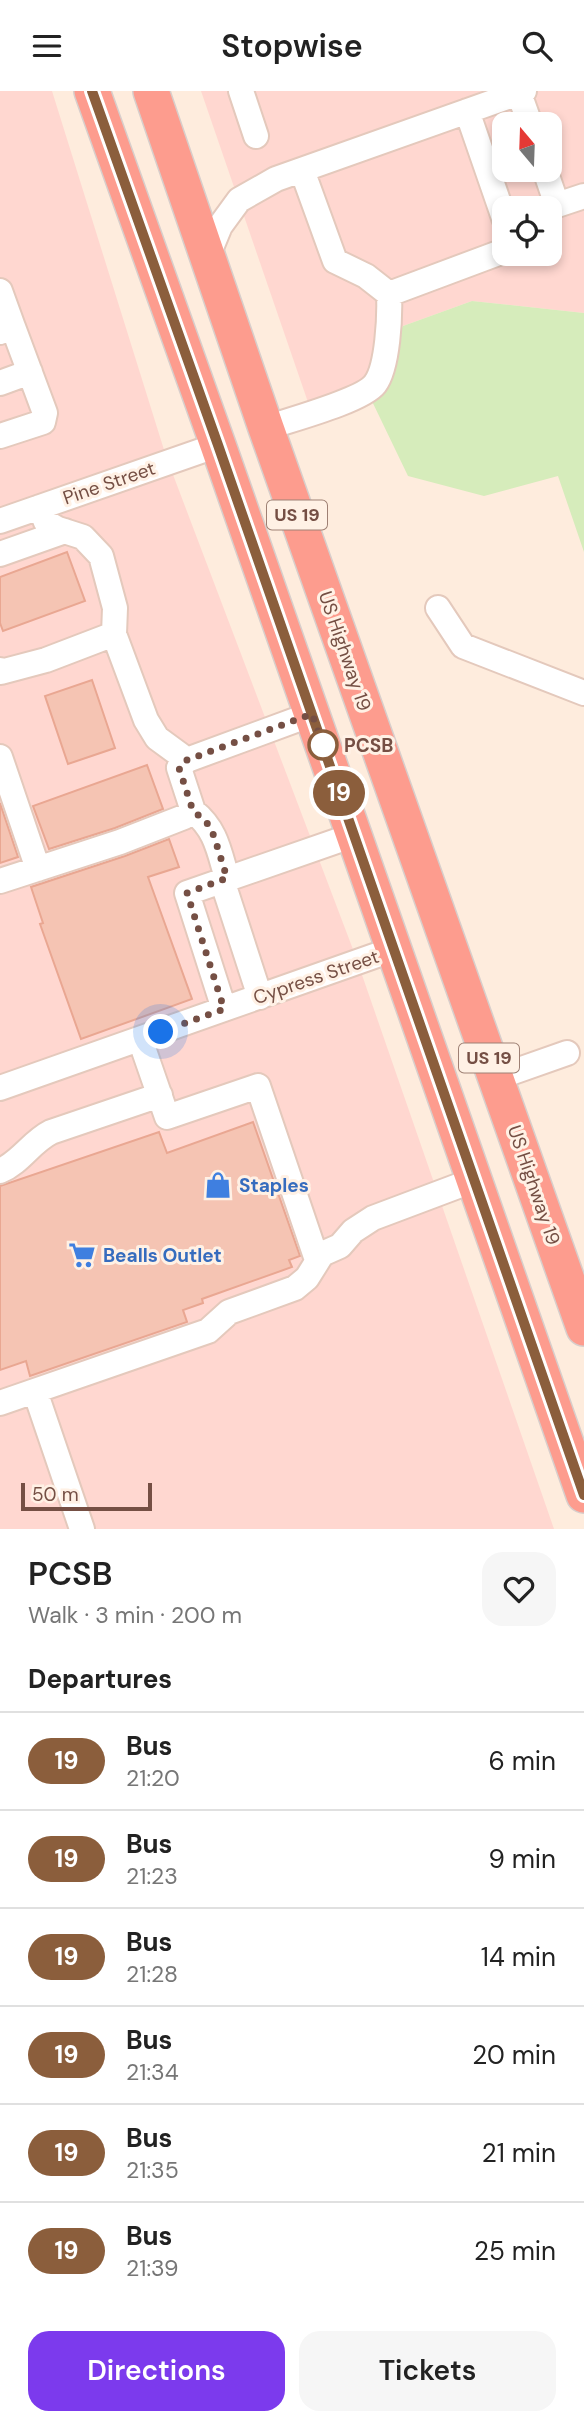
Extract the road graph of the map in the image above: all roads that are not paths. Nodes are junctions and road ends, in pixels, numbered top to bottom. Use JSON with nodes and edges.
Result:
{"nodes":[{"id":1,"x":92,"y":91,"type":"edge"},
{"id":2,"x":151,"y":91,"type":"edge"},
{"id":3,"x":241,"y":91,"type":"edge"},
{"id":4,"x":522,"y":92,"type":"edge"},
{"id":5,"x":467,"y":111,"type":"junction"},
{"id":6,"x":527,"y":112,"type":"edge"},
{"id":7,"x":256,"y":136,"type":"dead end"},
{"id":8,"x":302,"y":170,"type":"junction"},
{"id":9,"x":549,"y":182,"type":"edge"},
{"id":10,"x":496,"y":196,"type":"edge"},
{"id":11,"x":584,"y":196,"type":"edge"},
{"id":12,"x":208,"y":255,"type":"junction"},
{"id":13,"x":492,"y":255,"type":"edge"},
{"id":14,"x":162,"y":288,"type":"junction"},
{"id":15,"x":0,"y":291,"type":"edge"},
{"id":16,"x":389,"y":294,"type":"junction"},
{"id":17,"x":6,"y":329,"type":"edge"},
{"id":18,"x":30,"y":372,"type":"junction"},
{"id":19,"x":0,"y":383,"type":"edge"},
{"id":20,"x":266,"y":428,"type":"junction"},
{"id":21,"x":0,"y":436,"type":"edge"},
{"id":22,"x":218,"y":445,"type":"junction"},
{"id":23,"x":40,"y":507,"type":"junction"},
{"id":24,"x":0,"y":521,"type":"edge"},
{"id":25,"x":65,"y":531,"type":"junction"},
{"id":26,"x":0,"y":554,"type":"edge"},
{"id":27,"x":438,"y":608,"type":"dead end"},
{"id":28,"x":114,"y":634,"type":"junction"},
{"id":29,"x":344,"y":651,"type":"junction"},
{"id":30,"x":0,"y":670,"type":"edge"},
{"id":31,"x":584,"y":693,"type":"edge"},
{"id":32,"x":312,"y":714,"type":"junction"},
{"id":33,"x":0,"y":757,"type":"edge"},
{"id":34,"x":187,"y":760,"type":"junction"},
{"id":35,"x":193,"y":811,"type":"junction"},
{"id":36,"x":354,"y":835,"type":"junction"},
{"id":37,"x":38,"y":869,"type":"junction"},
{"id":38,"x":225,"y":879,"type":"junction"},
{"id":39,"x":0,"y":881,"type":"edge"},
{"id":40,"x":394,"y":949,"type":"junction"},
{"id":41,"x":260,"y":997,"type":"junction"},
{"id":42,"x":224,"y":1009,"type":"junction"},
{"id":43,"x":140,"y":1039,"type":"junction"},
{"id":44,"x":567,"y":1053,"type":"dead end"},
{"id":45,"x":496,"y":1078,"type":"junction"},
{"id":46,"x":0,"y":1088,"type":"edge"},
{"id":47,"x":160,"y":1095,"type":"junction"},
{"id":48,"x":0,"y":1171,"type":"edge"},
{"id":49,"x":474,"y":1180,"type":"junction"},
{"id":50,"x":317,"y":1259,"type":"junction"},
{"id":51,"x":584,"y":1328,"type":"edge"},
{"id":52,"x":35,"y":1391,"type":"junction"},
{"id":53,"x":0,"y":1403,"type":"edge"},
{"id":54,"x":584,"y":1495,"type":"edge"},
{"id":55,"x":82,"y":1529,"type":"edge"}],
"edges":[{"from":1,"to":14,"type":"highway","number":"US 19"},
{"from":2,"to":12,"type":"highway","name":"US Highway 19","number":"US 19"},
{"from":3,"to":7,"type":"street"},
{"from":4,"to":5,"type":"street"},
{"from":4,"to":6,"type":"street"},
{"from":5,"to":8,"type":"street"},
{"from":5,"to":10,"type":"street"},
{"from":8,"to":12,"type":"street"},
{"from":8,"to":16,"type":"street"},
{"from":9,"to":11,"type":"street"},
{"from":12,"to":20,"type":"highway","name":"US Highway 19","number":"US 19"},
{"from":13,"to":16,"type":"street"},
{"from":14,"to":20,"type":"highway"},
{"from":14,"to":22,"type":"highway","number":"US 19"},
{"from":15,"to":17,"type":"street"},
{"from":16,"to":20,"type":"street"},
{"from":17,"to":18,"type":"street"},
{"from":18,"to":19,"type":"street"},
{"from":18,"to":21,"type":"street"},
{"from":20,"to":29,"type":"highway","name":"US Highway 19","number":"US 19"},
{"from":22,"to":23,"type":"street","name":"Pine Street"},
{"from":22,"to":29,"type":"highway"},
{"from":22,"to":32,"type":"highway","number":"US 19"},
{"from":23,"to":24,"type":"street","name":"Pine Street"},
{"from":23,"to":25,"type":"street"},
{"from":25,"to":26,"type":"street"},
{"from":25,"to":28,"type":"street"},
{"from":27,"to":31,"type":"street"},
{"from":28,"to":30,"type":"street"},
{"from":28,"to":34,"type":"street"},
{"from":29,"to":45,"type":"highway","name":"US Highway 19","number":"US 19"},
{"from":32,"to":34,"type":"street"},
{"from":32,"to":36,"type":"highway","number":"US 19"},
{"from":33,"to":37,"type":"street"},
{"from":34,"to":35,"type":"street"},
{"from":35,"to":37,"type":"street"},
{"from":35,"to":38,"type":"street"},
{"from":36,"to":38,"type":"street"},
{"from":36,"to":40,"type":"highway","number":"US 19"},
{"from":37,"to":39,"type":"street"},
{"from":38,"to":41,"type":"street"},
{"from":38,"to":42,"type":"street"},
{"from":40,"to":41,"type":"street","name":"Cypress Street"},
{"from":40,"to":49,"type":"highway","number":"US 19"},
{"from":41,"to":42,"type":"street","name":"Cypress Street"},
{"from":42,"to":43,"type":"street","name":"Cypress Street"},
{"from":43,"to":46,"type":"street","name":"Cypress Street"},
{"from":43,"to":47,"type":"street"},
{"from":44,"to":45,"type":"street"},
{"from":45,"to":51,"type":"highway","name":"US Highway 19","number":"US 19"},
{"from":47,"to":48,"type":"street"},
{"from":47,"to":50,"type":"street"},
{"from":49,"to":50,"type":"street"},
{"from":49,"to":54,"type":"highway","number":"US 19"},
{"from":50,"to":52,"type":"street"},
{"from":52,"to":53,"type":"street"},
{"from":52,"to":55,"type":"street"}]}
